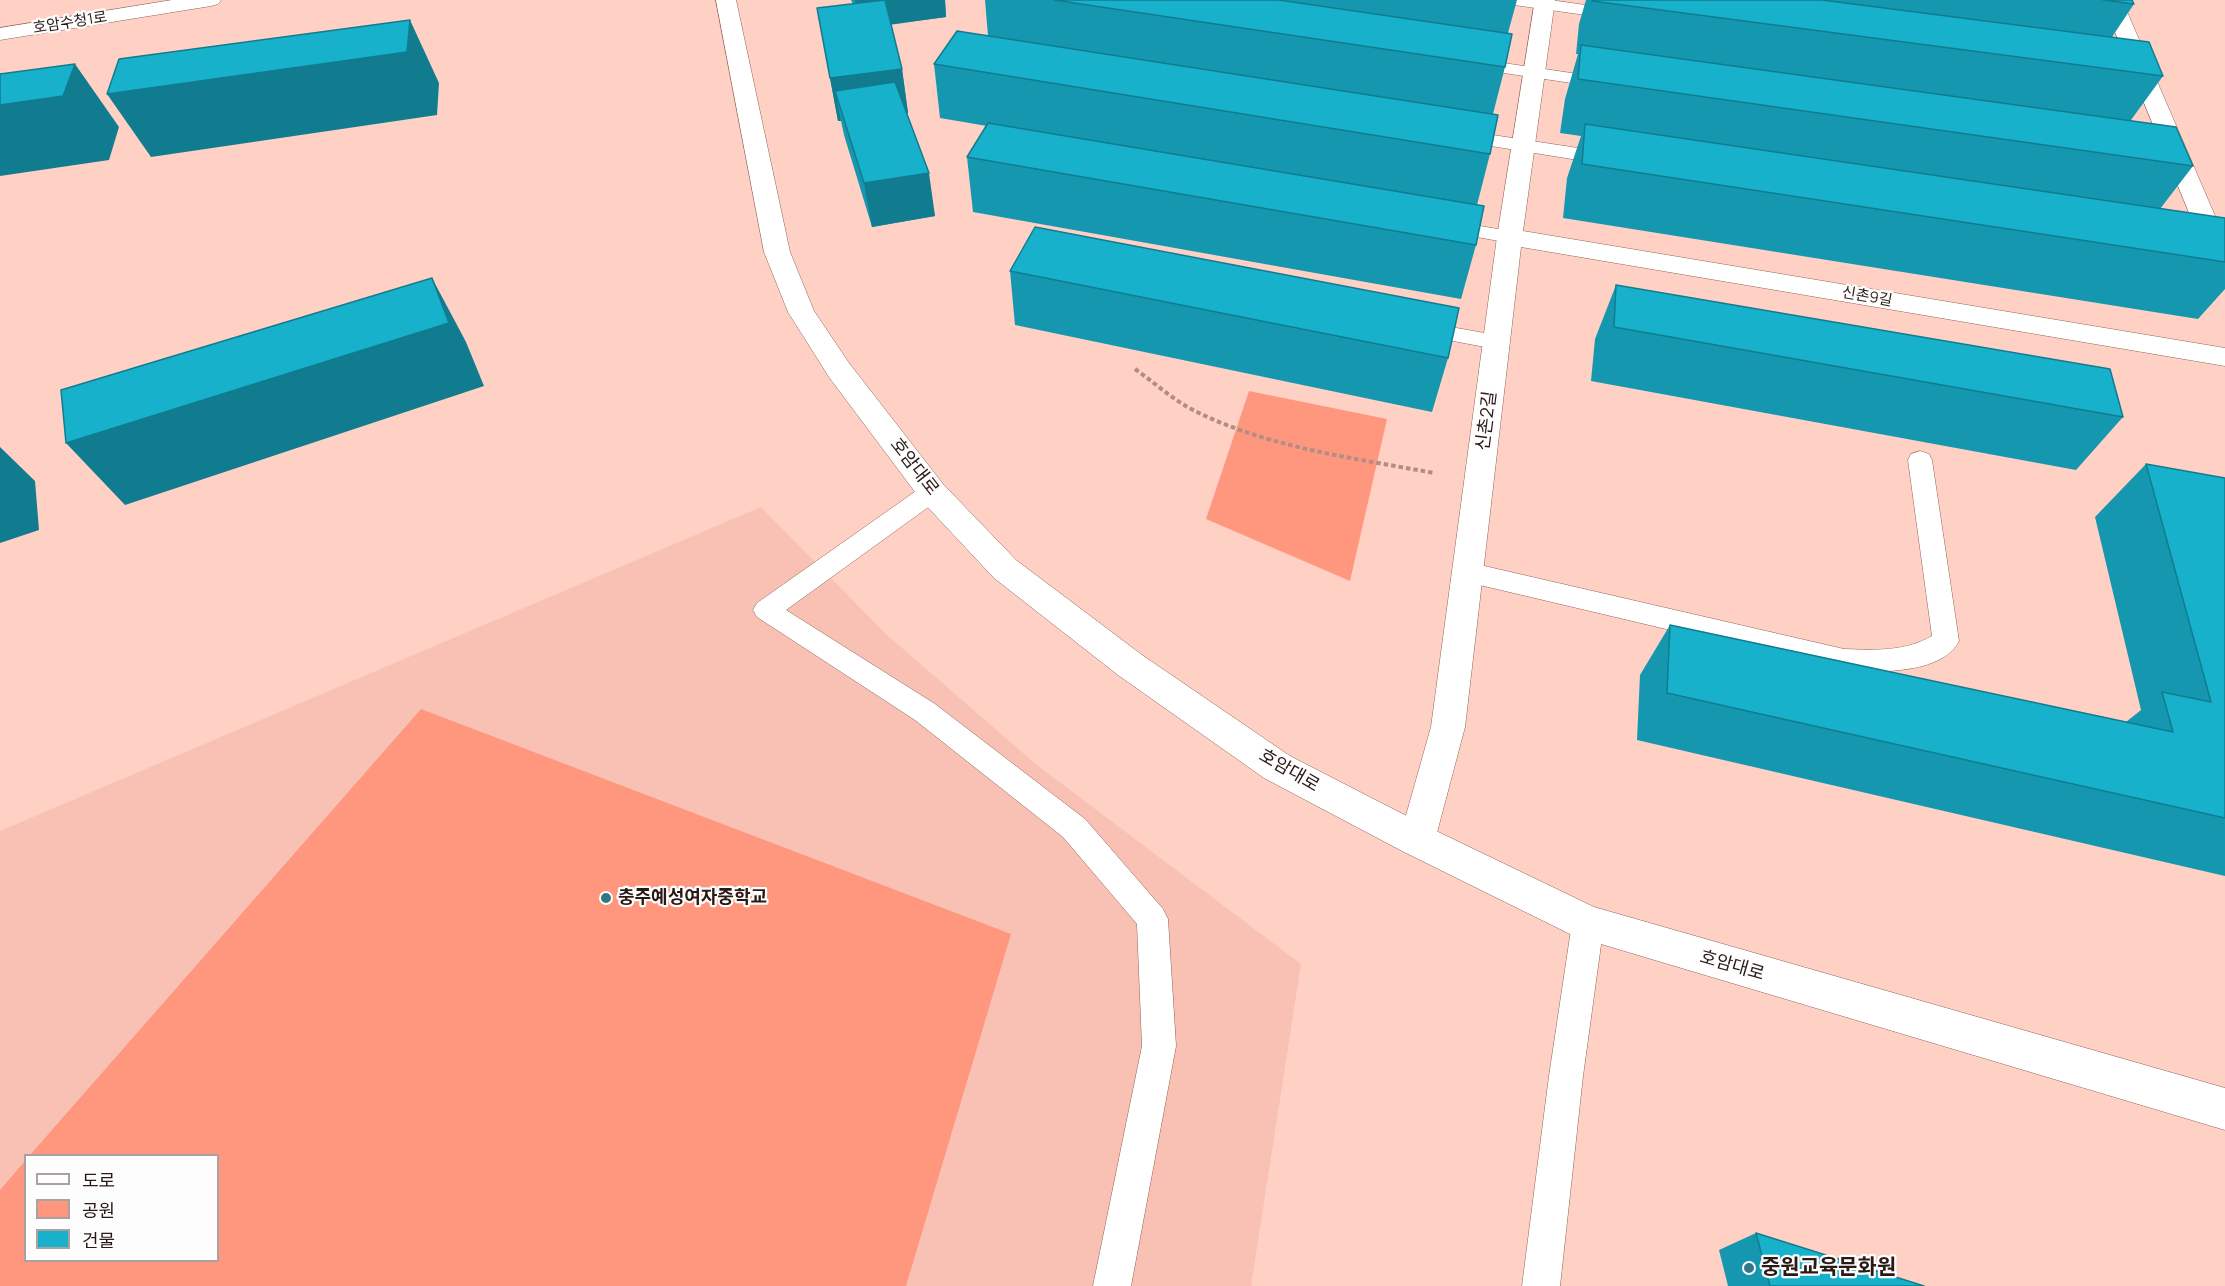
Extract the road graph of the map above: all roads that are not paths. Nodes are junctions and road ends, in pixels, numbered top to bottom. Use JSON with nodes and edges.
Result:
{"nodes":[{"id":1,"x":211,"y":0,"type":"edge"},
{"id":2,"x":726,"y":0,"type":"edge"},
{"id":3,"x":1514,"y":0,"type":"edge"},
{"id":4,"x":1544,"y":2,"type":"edge"},
{"id":5,"x":2107,"y":4,"type":"edge"},
{"id":6,"x":1593,"y":11,"type":"dead end"},
{"id":7,"x":0,"y":34,"type":"edge"},
{"id":8,"x":1483,"y":65,"type":"edge"},
{"id":9,"x":1534,"y":72,"type":"junction"},
{"id":10,"x":1586,"y":80,"type":"edge"},
{"id":11,"x":1473,"y":138,"type":"edge"},
{"id":12,"x":1523,"y":145,"type":"junction"},
{"id":13,"x":1578,"y":154,"type":"dead end"},
{"id":14,"x":1456,"y":228,"type":"edge"},
{"id":15,"x":1510,"y":237,"type":"junction"},
{"id":16,"x":2225,"y":269,"type":"edge"},
{"id":17,"x":1434,"y":331,"type":"edge"},
{"id":18,"x":1496,"y":342,"type":"junction"},
{"id":19,"x":2225,"y":357,"type":"edge"},
{"id":20,"x":1920,"y":460,"type":"dead end"},
{"id":21,"x":932,"y":492,"type":"junction"},
{"id":22,"x":1467,"y":572,"type":"junction"},
{"id":23,"x":1417,"y":840,"type":"junction"},
{"id":24,"x":1588,"y":923,"type":"junction"},
{"id":25,"x":2225,"y":1109,"type":"edge"},
{"id":26,"x":1112,"y":1286,"type":"edge"},
{"id":27,"x":1541,"y":1286,"type":"edge"}],
"edges":[{"from":1,"to":7,"type":"street","name":"호암수청1로"},
{"from":2,"to":21,"type":"street","name":"호암대로"},
{"from":3,"to":4,"type":"lane"},
{"from":4,"to":6,"type":"lane"},
{"from":4,"to":9,"type":"street","name":"신촌2길"},
{"from":5,"to":16,"type":"street"},
{"from":8,"to":9,"type":"lane"},
{"from":9,"to":10,"type":"lane"},
{"from":9,"to":12,"type":"street","name":"신촌2길"},
{"from":11,"to":12,"type":"lane"},
{"from":12,"to":13,"type":"lane"},
{"from":12,"to":15,"type":"street","name":"신촌2길"},
{"from":14,"to":15,"type":"lane"},
{"from":15,"to":18,"type":"street","name":"신촌2길"},
{"from":15,"to":19,"type":"street","name":"신촌9길"},
{"from":17,"to":18,"type":"lane"},
{"from":18,"to":22,"type":"street","name":"신촌2길"},
{"from":20,"to":22,"type":"lane"},
{"from":21,"to":23,"type":"street","name":"호암대로"},
{"from":21,"to":26,"type":"lane"},
{"from":22,"to":23,"type":"street","name":"신촌2길"},
{"from":23,"to":24,"type":"street","name":"호암대로"},
{"from":24,"to":25,"type":"street","name":"호암대로"},
{"from":24,"to":27,"type":"lane"}]}
